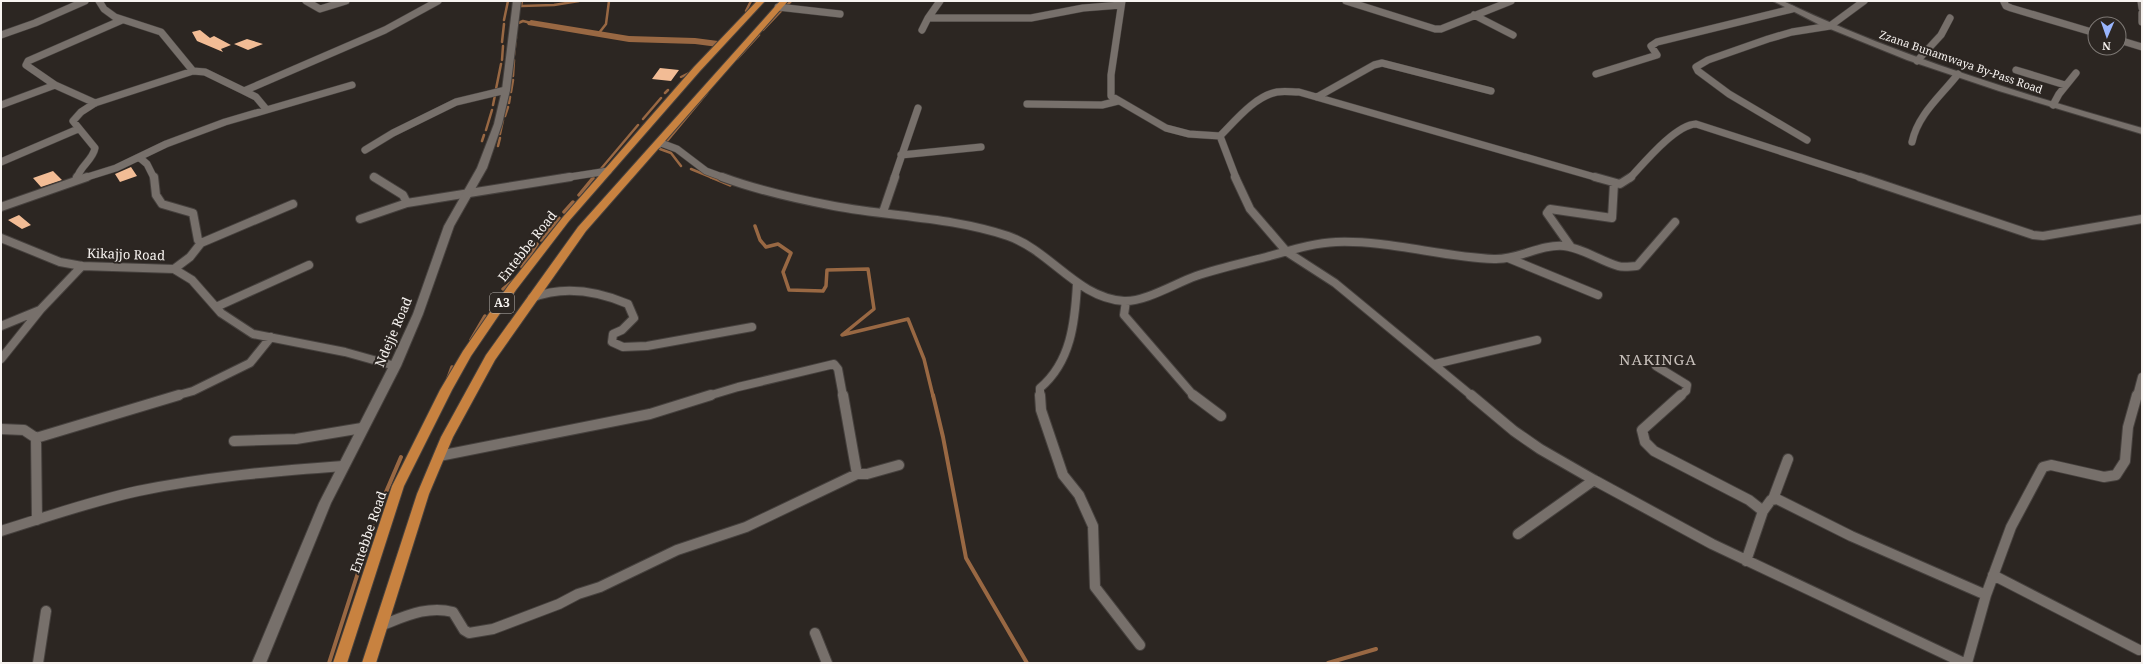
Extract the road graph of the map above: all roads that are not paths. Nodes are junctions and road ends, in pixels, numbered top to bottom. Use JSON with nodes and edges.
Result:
{"nodes":[{"id":1,"x":85,"y":1,"type":"edge"},
{"id":2,"x":99,"y":1,"type":"edge"},
{"id":3,"x":306,"y":1,"type":"edge"},
{"id":4,"x":346,"y":1,"type":"edge"},
{"id":5,"x":438,"y":1,"type":"edge"},
{"id":6,"x":517,"y":1,"type":"edge"},
{"id":7,"x":761,"y":1,"type":"edge"},
{"id":8,"x":940,"y":1,"type":"edge"},
{"id":9,"x":1346,"y":1,"type":"edge"},
{"id":10,"x":1511,"y":1,"type":"edge"},
{"id":11,"x":1777,"y":1,"type":"edge"},
{"id":12,"x":1864,"y":1,"type":"edge"},
{"id":13,"x":2141,"y":1,"type":"edge"},
{"id":14,"x":2004,"y":2,"type":"edge"},
{"id":15,"x":1122,"y":3,"type":"edge"},
{"id":16,"x":781,"y":4,"type":"edge"},
{"id":17,"x":2142,"y":8,"type":"edge"},
{"id":18,"x":1792,"y":9,"type":"junction"},
{"id":19,"x":2142,"y":13,"type":"edge"},
{"id":20,"x":840,"y":14,"type":"dead end"},
{"id":21,"x":1474,"y":15,"type":"junction"},
{"id":22,"x":928,"y":18,"type":"junction"},
{"id":23,"x":1950,"y":18,"type":"dead end"},
{"id":24,"x":122,"y":20,"type":"junction"},
{"id":25,"x":2142,"y":22,"type":"edge"},
{"id":26,"x":1830,"y":26,"type":"junction"},
{"id":27,"x":922,"y":30,"type":"dead end"},
{"id":28,"x":2087,"y":31,"type":"edge"},
{"id":29,"x":1,"y":35,"type":"edge"},
{"id":30,"x":1513,"y":35,"type":"dead end"},
{"id":31,"x":2127,"y":42,"type":"edge"},
{"id":32,"x":2142,"y":47,"type":"edge"},
{"id":33,"x":1917,"y":61,"type":"junction"},
{"id":34,"x":2016,"y":70,"type":"dead end"},
{"id":35,"x":193,"y":71,"type":"junction"},
{"id":36,"x":2076,"y":72,"type":"dead end"},
{"id":37,"x":1596,"y":74,"type":"dead end"},
{"id":38,"x":1958,"y":74,"type":"junction"},
{"id":39,"x":55,"y":85,"type":"junction"},
{"id":40,"x":352,"y":85,"type":"dead end"},
{"id":41,"x":2066,"y":85,"type":"junction"},
{"id":42,"x":506,"y":90,"type":"junction"},
{"id":43,"x":1491,"y":90,"type":"dead end"},
{"id":44,"x":244,"y":91,"type":"junction"},
{"id":45,"x":1317,"y":97,"type":"junction"},
{"id":46,"x":1118,"y":101,"type":"junction"},
{"id":47,"x":94,"y":103,"type":"junction"},
{"id":48,"x":1027,"y":104,"type":"dead end"},
{"id":49,"x":1,"y":105,"type":"edge"},
{"id":50,"x":2053,"y":105,"type":"junction"},
{"id":51,"x":918,"y":108,"type":"dead end"},
{"id":52,"x":266,"y":109,"type":"junction"},
{"id":53,"x":78,"y":129,"type":"junction"},
{"id":54,"x":2142,"y":131,"type":"edge"},
{"id":55,"x":1220,"y":136,"type":"junction"},
{"id":56,"x":1807,"y":140,"type":"dead end"},
{"id":57,"x":1912,"y":142,"type":"dead end"},
{"id":58,"x":658,"y":145,"type":"junction"},
{"id":59,"x":981,"y":147,"type":"dead end"},
{"id":60,"x":365,"y":150,"type":"dead end"},
{"id":61,"x":901,"y":155,"type":"junction"},
{"id":62,"x":140,"y":158,"type":"junction"},
{"id":63,"x":1,"y":162,"type":"edge"},
{"id":64,"x":608,"y":171,"type":"junction"},
{"id":65,"x":374,"y":177,"type":"dead end"},
{"id":66,"x":76,"y":180,"type":"junction"},
{"id":67,"x":1614,"y":183,"type":"junction"},
{"id":68,"x":466,"y":195,"type":"junction"},
{"id":69,"x":293,"y":204,"type":"dead end"},
{"id":70,"x":407,"y":204,"type":"junction"},
{"id":71,"x":1,"y":207,"type":"edge"},
{"id":72,"x":883,"y":212,"type":"junction"},
{"id":73,"x":360,"y":219,"type":"dead end"},
{"id":74,"x":2142,"y":219,"type":"edge"},
{"id":75,"x":1675,"y":222,"type":"dead end"},
{"id":76,"x":1,"y":238,"type":"edge"},
{"id":77,"x":201,"y":243,"type":"junction"},
{"id":78,"x":1571,"y":248,"type":"junction"},
{"id":79,"x":1287,"y":252,"type":"junction"},
{"id":80,"x":1508,"y":258,"type":"junction"},
{"id":81,"x":309,"y":264,"type":"dead end"},
{"id":82,"x":82,"y":266,"type":"junction"},
{"id":83,"x":174,"y":269,"type":"junction"},
{"id":84,"x":1077,"y":284,"type":"junction"},
{"id":85,"x":1598,"y":294,"type":"dead end"},
{"id":86,"x":531,"y":298,"type":"junction"},
{"id":87,"x":1126,"y":301,"type":"junction"},
{"id":88,"x":216,"y":307,"type":"junction"},
{"id":89,"x":41,"y":309,"type":"junction"},
{"id":90,"x":1,"y":326,"type":"edge"},
{"id":91,"x":752,"y":327,"type":"dead end"},
{"id":92,"x":271,"y":337,"type":"junction"},
{"id":93,"x":1537,"y":340,"type":"dead end"},
{"id":94,"x":1,"y":359,"type":"edge"},
{"id":95,"x":1435,"y":364,"type":"junction"},
{"id":96,"x":395,"y":366,"type":"junction"},
{"id":97,"x":1656,"y":366,"type":"dead end"},
{"id":98,"x":2142,"y":378,"type":"edge"},
{"id":99,"x":1221,"y":416,"type":"dead end"},
{"id":100,"x":362,"y":428,"type":"junction"},
{"id":101,"x":1,"y":429,"type":"edge"},
{"id":102,"x":36,"y":438,"type":"junction"},
{"id":103,"x":234,"y":441,"type":"dead end"},
{"id":104,"x":439,"y":456,"type":"junction"},
{"id":105,"x":1788,"y":459,"type":"dead end"},
{"id":106,"x":899,"y":464,"type":"dead end"},
{"id":107,"x":342,"y":466,"type":"junction"},
{"id":108,"x":857,"y":474,"type":"junction"},
{"id":109,"x":1594,"y":480,"type":"junction"},
{"id":110,"x":1773,"y":499,"type":"junction"},
{"id":111,"x":1763,"y":511,"type":"junction"},
{"id":112,"x":37,"y":520,"type":"junction"},
{"id":113,"x":1,"y":531,"type":"edge"},
{"id":114,"x":1518,"y":534,"type":"dead end"},
{"id":115,"x":1746,"y":561,"type":"junction"},
{"id":116,"x":1993,"y":575,"type":"junction"},
{"id":117,"x":1986,"y":595,"type":"junction"},
{"id":118,"x":46,"y":612,"type":"dead end"},
{"id":119,"x":380,"y":626,"type":"junction"},
{"id":120,"x":815,"y":634,"type":"dead end"},
{"id":121,"x":1140,"y":645,"type":"dead end"},
{"id":122,"x":2140,"y":650,"type":"dead end"},
{"id":123,"x":38,"y":663,"type":"edge"},
{"id":124,"x":259,"y":663,"type":"edge"},
{"id":125,"x":340,"y":663,"type":"edge"},
{"id":126,"x":369,"y":663,"type":"edge"},
{"id":127,"x":827,"y":663,"type":"edge"},
{"id":128,"x":1966,"y":663,"type":"edge"}],
"edges":[{"from":1,"to":29,"type":"street"},
{"from":2,"to":24,"type":"street"},
{"from":3,"to":4,"type":"street"},
{"from":5,"to":44,"type":"street"},
{"from":6,"to":42,"type":"street","name":"Ndejje Road"},
{"from":7,"to":64,"type":"main road","name":"Entebbe Road","number":"A3"},
{"from":8,"to":22,"type":"street"},
{"from":9,"to":21,"type":"street"},
{"from":10,"to":21,"type":"street"},
{"from":11,"to":18,"type":"street","name":"Zzana Bunamwaya By-Pass Road"},
{"from":12,"to":26,"type":"street"},
{"from":13,"to":17,"type":"street"},
{"from":14,"to":28,"type":"street"},
{"from":15,"to":22,"type":"street"},
{"from":15,"to":46,"type":"street"},
{"from":16,"to":20,"type":"street"},
{"from":16,"to":58,"type":"main road","number":"A3"},
{"from":18,"to":26,"type":"street","name":"Zzana Bunamwaya By-Pass Road"},
{"from":18,"to":37,"type":"street"},
{"from":19,"to":25,"type":"street"},
{"from":21,"to":30,"type":"street"},
{"from":22,"to":27,"type":"street"},
{"from":23,"to":33,"type":"street"},
{"from":24,"to":35,"type":"street"},
{"from":24,"to":39,"type":"street"},
{"from":26,"to":33,"type":"street","name":"Zzana Bunamwaya By-Pass Road"},
{"from":26,"to":56,"type":"street"},
{"from":31,"to":32,"type":"street"},
{"from":33,"to":38,"type":"street","name":"Zzana Bunamwaya By-Pass Road"},
{"from":34,"to":41,"type":"street"},
{"from":35,"to":44,"type":"street"},
{"from":35,"to":47,"type":"street"},
{"from":36,"to":41,"type":"street"},
{"from":38,"to":50,"type":"street","name":"Zzana Bunamwaya By-Pass Road"},
{"from":38,"to":57,"type":"street"},
{"from":39,"to":47,"type":"street"},
{"from":39,"to":49,"type":"street"},
{"from":40,"to":52,"type":"street"},
{"from":41,"to":50,"type":"street"},
{"from":42,"to":60,"type":"street"},
{"from":42,"to":68,"type":"street","name":"Ndejje Road"},
{"from":43,"to":45,"type":"street"},
{"from":44,"to":52,"type":"street"},
{"from":45,"to":55,"type":"street"},
{"from":45,"to":67,"type":"street"},
{"from":46,"to":48,"type":"street"},
{"from":46,"to":55,"type":"street"},
{"from":47,"to":53,"type":"street"},
{"from":50,"to":54,"type":"street","name":"Zzana Bunamwaya By-Pass Road"},
{"from":51,"to":61,"type":"street"},
{"from":52,"to":62,"type":"street"},
{"from":53,"to":63,"type":"street"},
{"from":53,"to":66,"type":"street"},
{"from":55,"to":79,"type":"street"},
{"from":58,"to":72,"type":"street"},
{"from":58,"to":86,"type":"main road","number":"A3"},
{"from":59,"to":61,"type":"street"},
{"from":61,"to":72,"type":"street"},
{"from":62,"to":66,"type":"street"},
{"from":62,"to":77,"type":"street"},
{"from":64,"to":68,"type":"street"},
{"from":64,"to":125,"type":"main road","name":"Entebbe Road","number":"A3"},
{"from":65,"to":70,"type":"street"},
{"from":66,"to":71,"type":"street"},
{"from":67,"to":74,"type":"street"},
{"from":67,"to":78,"type":"street"},
{"from":68,"to":70,"type":"street"},
{"from":68,"to":96,"type":"street","name":"Ndejje Road"},
{"from":69,"to":77,"type":"street"},
{"from":70,"to":73,"type":"street"},
{"from":72,"to":84,"type":"street"},
{"from":75,"to":78,"type":"street"},
{"from":76,"to":82,"type":"street","name":"Kikajjo Road"},
{"from":77,"to":83,"type":"street"},
{"from":78,"to":80,"type":"street"},
{"from":79,"to":80,"type":"street"},
{"from":79,"to":87,"type":"street"},
{"from":79,"to":95,"type":"street"},
{"from":80,"to":85,"type":"street"},
{"from":81,"to":88,"type":"street"},
{"from":82,"to":83,"type":"street","name":"Kikajjo Road"},
{"from":82,"to":89,"type":"street"},
{"from":83,"to":88,"type":"street","name":"Kikajjo Road"},
{"from":84,"to":87,"type":"street"},
{"from":84,"to":121,"type":"street"},
{"from":86,"to":91,"type":"street"},
{"from":86,"to":104,"type":"main road","number":"A3"},
{"from":87,"to":99,"type":"street"},
{"from":88,"to":92,"type":"street","name":"Kikajjo Road"},
{"from":89,"to":90,"type":"street"},
{"from":89,"to":94,"type":"street"},
{"from":92,"to":96,"type":"street","name":"Kikajjo Road"},
{"from":92,"to":102,"type":"street"},
{"from":93,"to":95,"type":"street"},
{"from":95,"to":109,"type":"street"},
{"from":96,"to":100,"type":"street","name":"Ndejje Road"},
{"from":97,"to":111,"type":"street"},
{"from":98,"to":116,"type":"street"},
{"from":100,"to":103,"type":"street"},
{"from":100,"to":107,"type":"street","name":"Ndejje Road"},
{"from":101,"to":102,"type":"street"},
{"from":102,"to":112,"type":"street"},
{"from":104,"to":108,"type":"street"},
{"from":104,"to":119,"type":"main road","number":"A3"},
{"from":105,"to":110,"type":"street"},
{"from":106,"to":108,"type":"street"},
{"from":107,"to":112,"type":"street"},
{"from":107,"to":124,"type":"street","name":"Ndejje Road"},
{"from":108,"to":119,"type":"street"},
{"from":109,"to":114,"type":"street"},
{"from":109,"to":115,"type":"street"},
{"from":110,"to":111,"type":"street"},
{"from":110,"to":117,"type":"street"},
{"from":111,"to":115,"type":"street"},
{"from":112,"to":113,"type":"street"},
{"from":115,"to":128,"type":"street"},
{"from":116,"to":117,"type":"street"},
{"from":116,"to":122,"type":"street"},
{"from":117,"to":128,"type":"street"},
{"from":118,"to":123,"type":"street"},
{"from":119,"to":126,"type":"main road","number":"A3"},
{"from":120,"to":127,"type":"street"}]}
